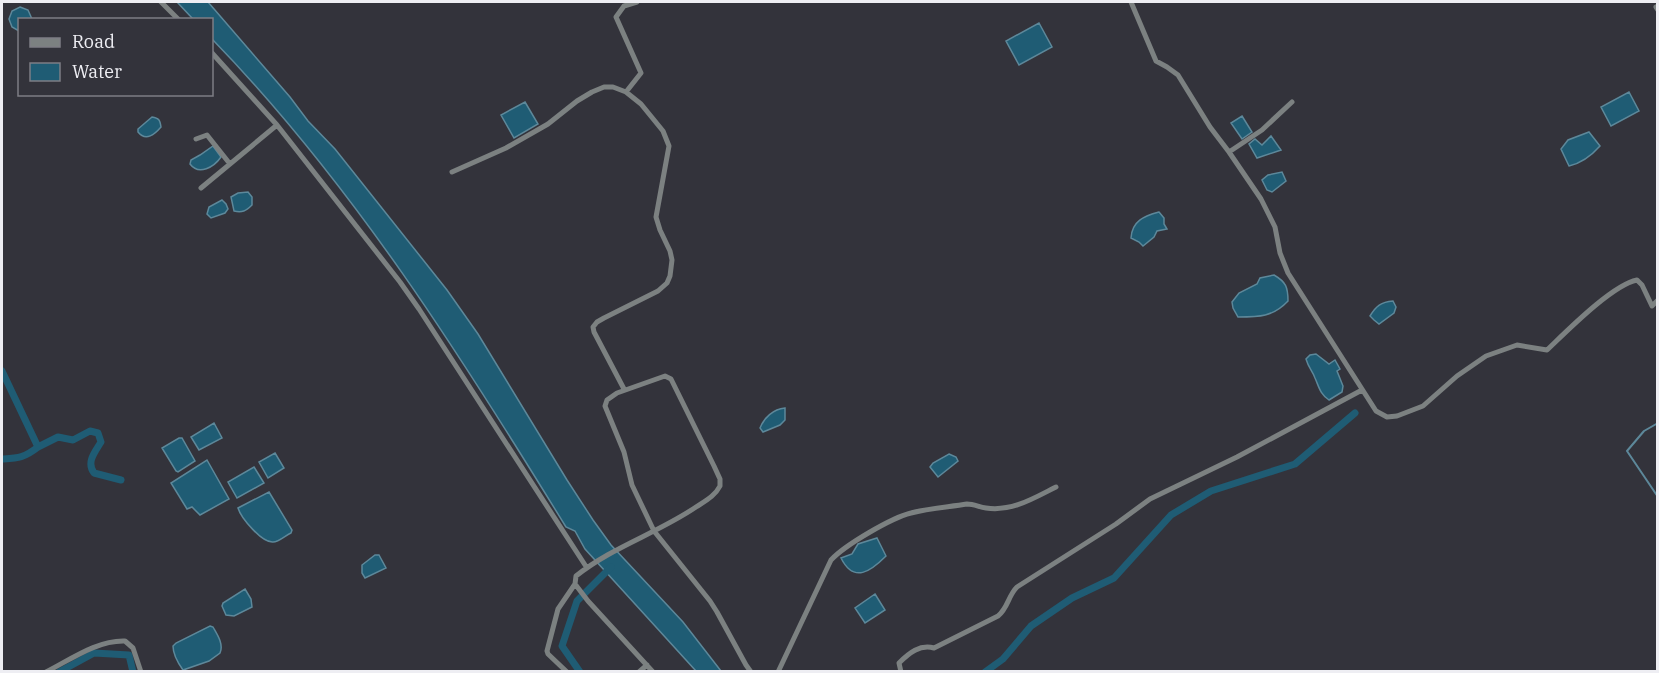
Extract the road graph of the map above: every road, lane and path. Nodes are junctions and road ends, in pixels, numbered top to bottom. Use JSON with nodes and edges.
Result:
{"nodes":[{"id":1,"x":161,"y":2,"type":"edge"},
{"id":2,"x":637,"y":2,"type":"edge"},
{"id":3,"x":1131,"y":2,"type":"edge"},
{"id":4,"x":623,"y":4,"type":"edge"},
{"id":5,"x":176,"y":18,"type":"edge"},
{"id":6,"x":213,"y":54,"type":"edge"},
{"id":7,"x":626,"y":92,"type":"junction"},
{"id":8,"x":1292,"y":102,"type":"dead end"},
{"id":9,"x":277,"y":125,"type":"junction"},
{"id":10,"x":196,"y":139,"type":"dead end"},
{"id":11,"x":1230,"y":152,"type":"junction"},
{"id":12,"x":230,"y":164,"type":"junction"},
{"id":13,"x":452,"y":172,"type":"dead end"},
{"id":14,"x":201,"y":188,"type":"dead end"},
{"id":15,"x":1658,"y":300,"type":"edge"},
{"id":16,"x":624,"y":389,"type":"junction"},
{"id":17,"x":1362,"y":390,"type":"junction"},
{"id":18,"x":1056,"y":487,"type":"dead end"},
{"id":19,"x":654,"y":531,"type":"junction"},
{"id":20,"x":587,"y":568,"type":"junction"},
{"id":21,"x":576,"y":586,"type":"junction"},
{"id":22,"x":647,"y":665,"type":"junction"},
{"id":23,"x":46,"y":672,"type":"edge"},
{"id":24,"x":141,"y":672,"type":"edge"},
{"id":25,"x":567,"y":672,"type":"edge"},
{"id":26,"x":639,"y":672,"type":"edge"},
{"id":27,"x":653,"y":672,"type":"edge"},
{"id":28,"x":751,"y":672,"type":"edge"},
{"id":29,"x":778,"y":672,"type":"edge"},
{"id":30,"x":901,"y":672,"type":"edge"}],
"edges":[{"from":1,"to":5,"type":"street"},
{"from":2,"to":4,"type":"street"},
{"from":3,"to":11,"type":"street"},
{"from":4,"to":7,"type":"street"},
{"from":6,"to":9,"type":"street"},
{"from":7,"to":13,"type":"street"},
{"from":7,"to":16,"type":"street"},
{"from":8,"to":11,"type":"street"},
{"from":9,"to":12,"type":"street"},
{"from":9,"to":20,"type":"street"},
{"from":10,"to":12,"type":"street"},
{"from":11,"to":17,"type":"street"},
{"from":12,"to":14,"type":"street"},
{"from":15,"to":17,"type":"street"},
{"from":16,"to":19,"type":"street"},
{"from":16,"to":19,"type":"street"},
{"from":17,"to":30,"type":"street"},
{"from":18,"to":29,"type":"street"},
{"from":19,"to":20,"type":"street"},
{"from":19,"to":28,"type":"street"},
{"from":20,"to":21,"type":"street"},
{"from":21,"to":22,"type":"street"},
{"from":21,"to":25,"type":"street"},
{"from":22,"to":26,"type":"street"},
{"from":22,"to":27,"type":"street"},
{"from":23,"to":24,"type":"street"}]}
